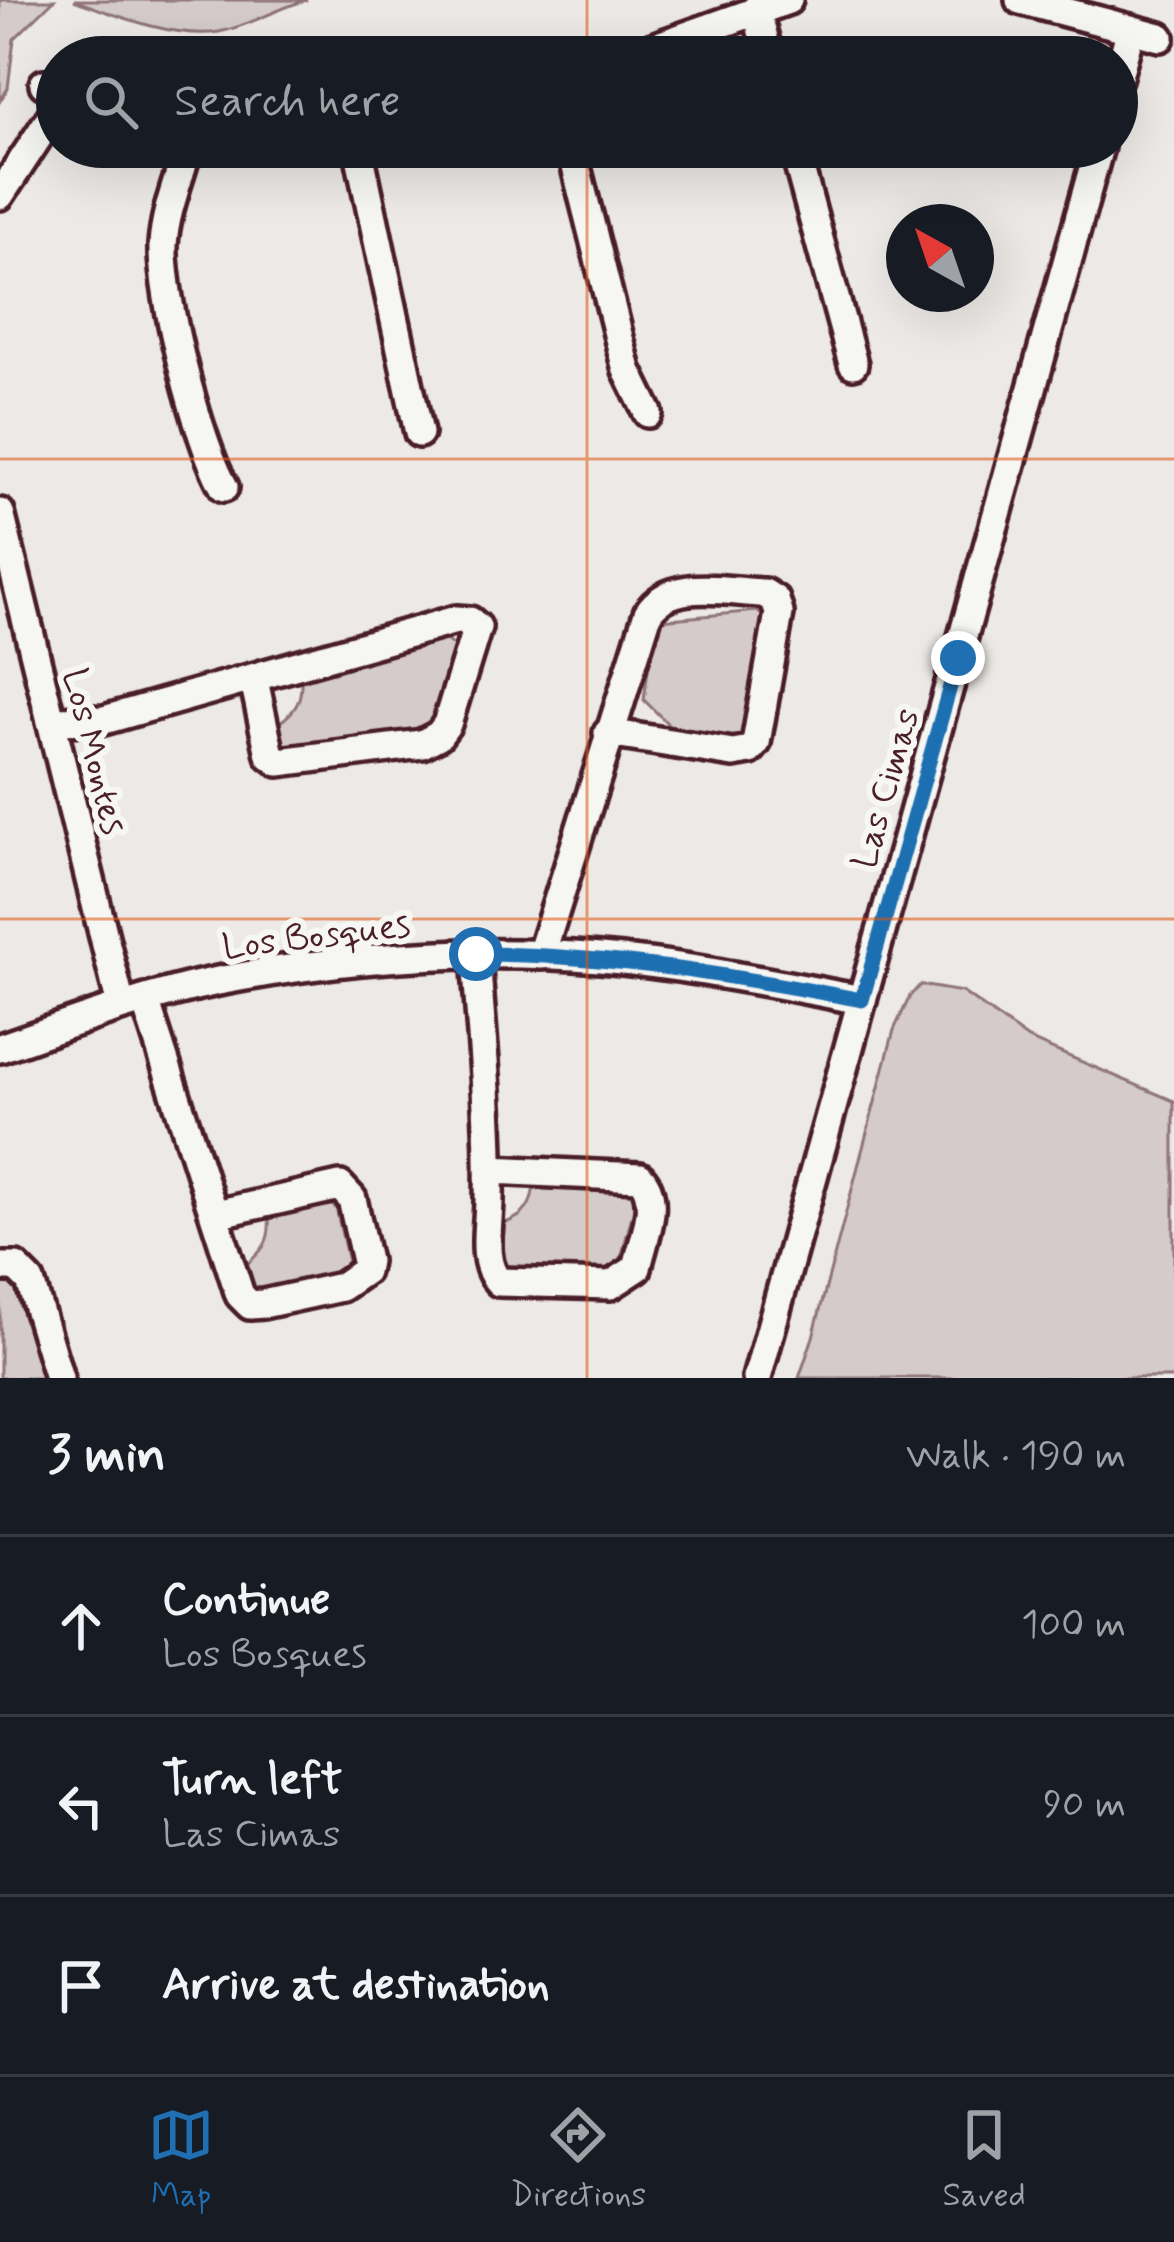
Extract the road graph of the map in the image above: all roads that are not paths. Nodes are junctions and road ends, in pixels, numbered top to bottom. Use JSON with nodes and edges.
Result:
{"nodes":[{"id":1,"x":788,"y":0,"type":"edge"},
{"id":2,"x":1020,"y":0,"type":"edge"},
{"id":3,"x":756,"y":9,"type":"junction"},
{"id":4,"x":1131,"y":29,"type":"junction"},
{"id":5,"x":683,"y":36,"type":"edge"},
{"id":6,"x":763,"y":36,"type":"edge"},
{"id":7,"x":1129,"y":36,"type":"edge"},
{"id":8,"x":1160,"y":37,"type":"dead end"},
{"id":9,"x":36,"y":125,"type":"edge"},
{"id":10,"x":182,"y":168,"type":"edge"},
{"id":11,"x":362,"y":168,"type":"edge"},
{"id":12,"x":576,"y":168,"type":"edge"},
{"id":13,"x":800,"y":168,"type":"edge"},
{"id":14,"x":1093,"y":168,"type":"edge"},
{"id":15,"x":0,"y":195,"type":"edge"},
{"id":16,"x":853,"y":364,"type":"dead end"},
{"id":17,"x":648,"y":413,"type":"dead end"},
{"id":18,"x":419,"y":434,"type":"dead end"},
{"id":19,"x":224,"y":487,"type":"dead end"},
{"id":20,"x":0,"y":513,"type":"edge"},
{"id":21,"x":254,"y":680,"type":"junction"},
{"id":22,"x":51,"y":721,"type":"junction"},
{"id":23,"x":608,"y":733,"type":"junction"},
{"id":24,"x":476,"y":954,"type":"junction"},
{"id":25,"x":542,"y":955,"type":"junction"},
{"id":26,"x":862,"y":1000,"type":"junction"},
{"id":27,"x":133,"y":1003,"type":"junction"},
{"id":28,"x":0,"y":1048,"type":"edge"},
{"id":29,"x":490,"y":1170,"type":"junction"},
{"id":30,"x":216,"y":1214,"type":"junction"},
{"id":31,"x":0,"y":1267,"type":"edge"},
{"id":32,"x":59,"y":1378,"type":"edge"},
{"id":33,"x":757,"y":1378,"type":"edge"}],
"edges":[{"from":1,"to":3,"type":"street"},
{"from":2,"to":4,"type":"street"},
{"from":3,"to":5,"type":"street"},
{"from":3,"to":6,"type":"street"},
{"from":4,"to":7,"type":"street"},
{"from":4,"to":8,"type":"street"},
{"from":9,"to":15,"type":"street"},
{"from":10,"to":19,"type":"street"},
{"from":11,"to":18,"type":"street"},
{"from":12,"to":17,"type":"street"},
{"from":13,"to":16,"type":"street"},
{"from":14,"to":26,"type":"street","name":"Las Cimas"},
{"from":20,"to":22,"type":"street","name":"Los Montes"},
{"from":21,"to":21,"type":"street"},
{"from":21,"to":22,"type":"street"},
{"from":22,"to":27,"type":"street","name":"Los Montes"},
{"from":23,"to":23,"type":"street"},
{"from":23,"to":25,"type":"street"},
{"from":24,"to":25,"type":"street","name":"Los Bosques"},
{"from":24,"to":27,"type":"street","name":"Los Bosques"},
{"from":24,"to":29,"type":"street"},
{"from":25,"to":26,"type":"street","name":"Los Bosques"},
{"from":26,"to":33,"type":"street","name":"Las Cimas"},
{"from":27,"to":28,"type":"street","name":"Los Bosques"},
{"from":27,"to":30,"type":"street","name":"Los Montes"},
{"from":29,"to":29,"type":"street"},
{"from":30,"to":30,"type":"street","name":"Los Montes"},
{"from":31,"to":32,"type":"street"}]}
